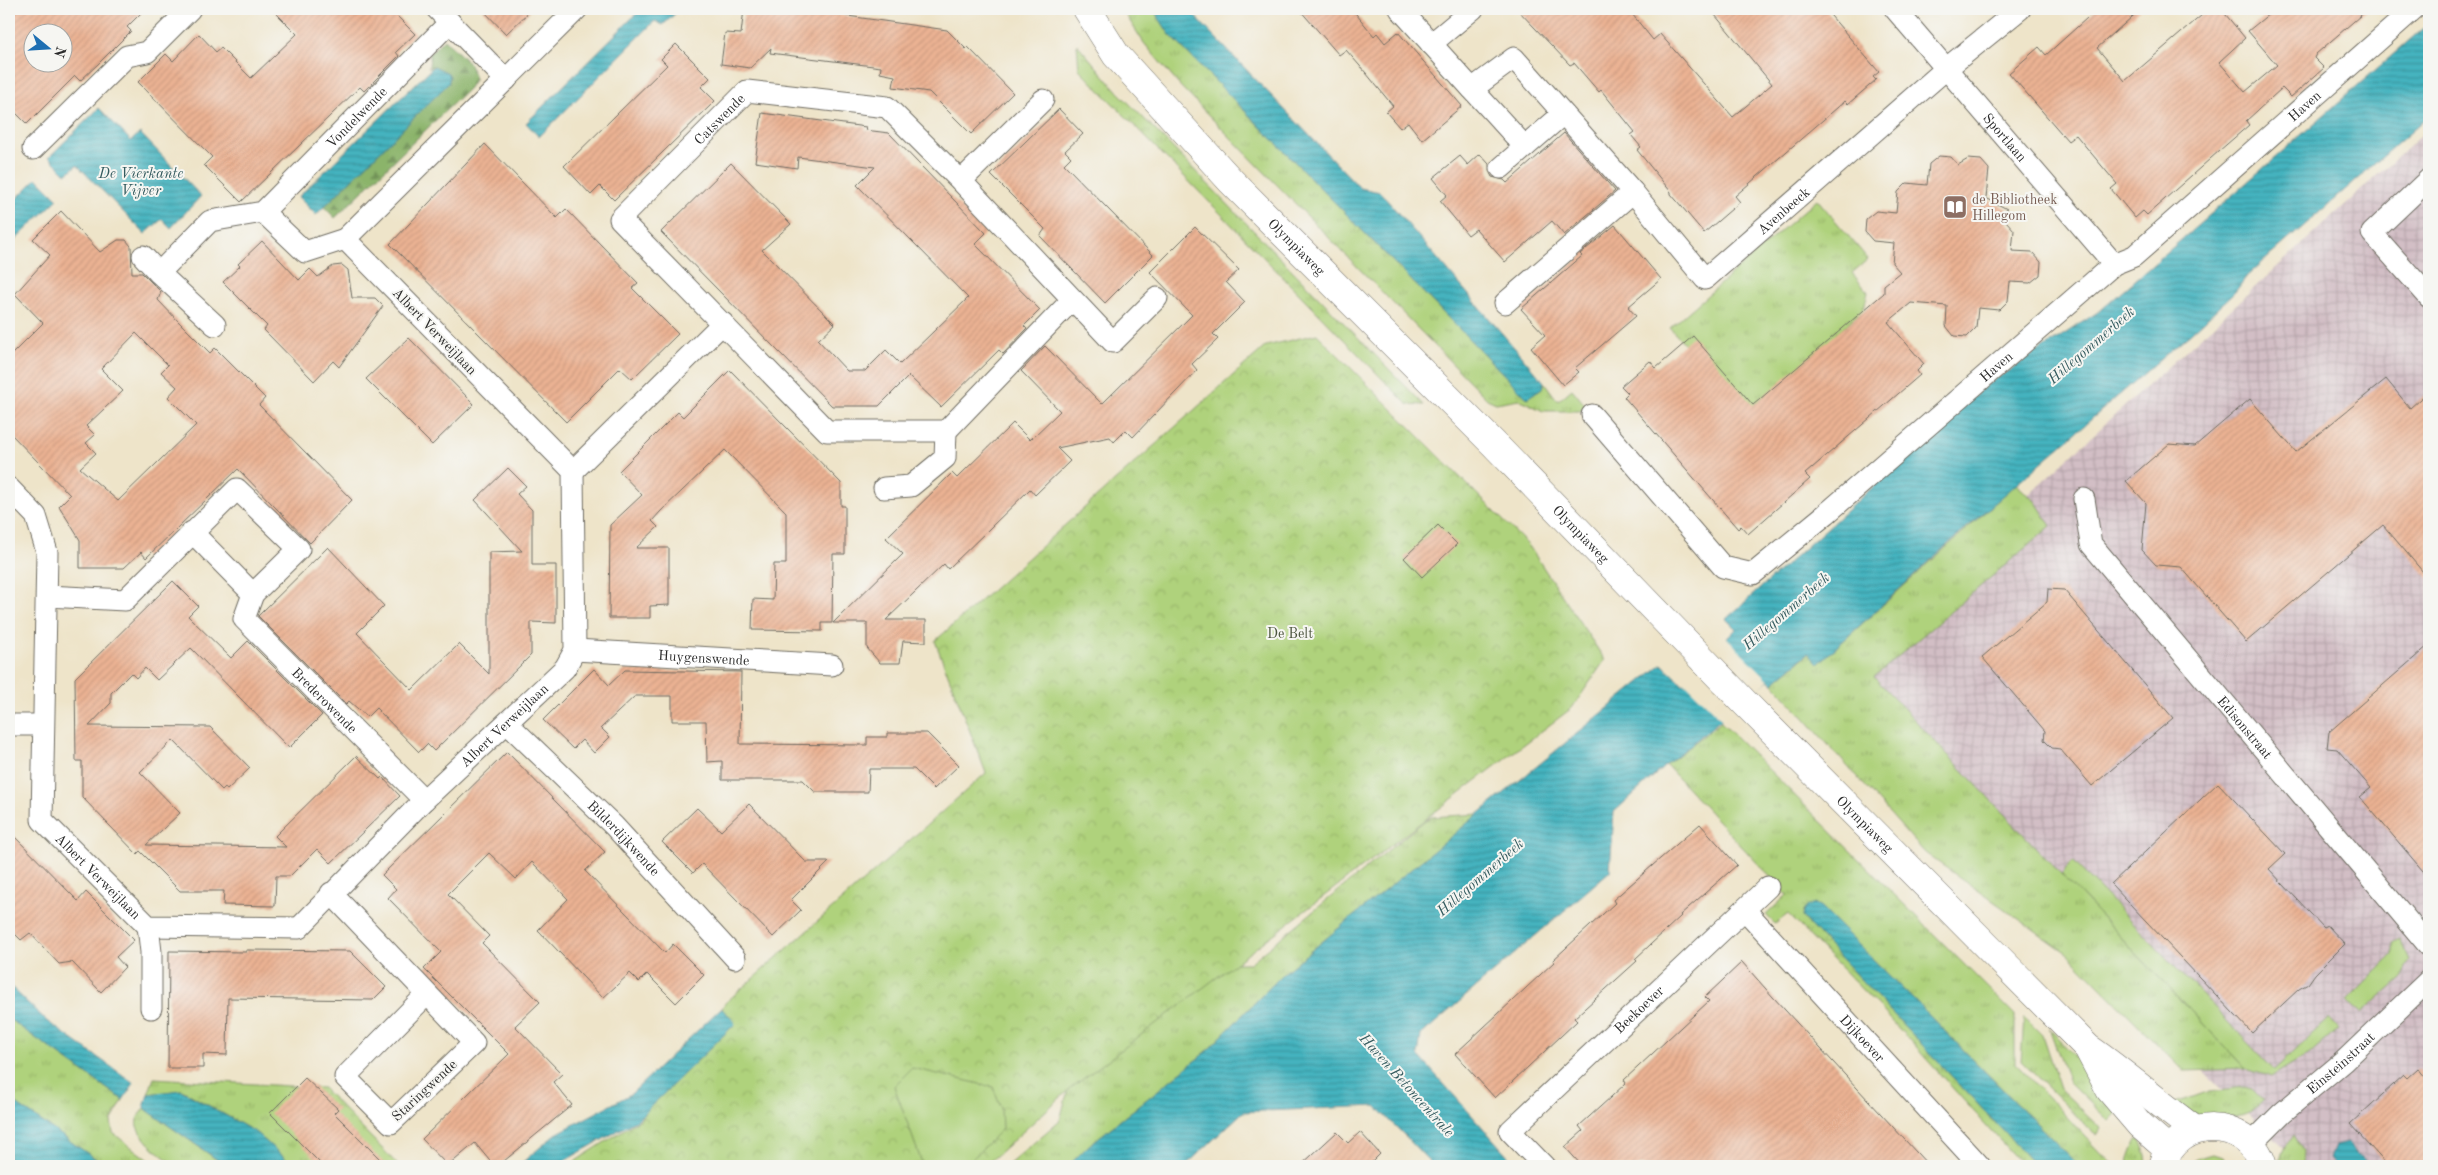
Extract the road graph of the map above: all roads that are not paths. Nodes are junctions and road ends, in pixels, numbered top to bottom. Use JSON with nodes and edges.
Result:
{"nodes":[{"id":1,"x":190,"y":9,"type":"edge"},
{"id":2,"x":577,"y":9,"type":"edge"},
{"id":3,"x":1087,"y":9,"type":"edge"},
{"id":4,"x":1400,"y":9,"type":"edge"},
{"id":5,"x":1473,"y":9,"type":"edge"},
{"id":6,"x":1895,"y":9,"type":"edge"},
{"id":7,"x":2020,"y":9,"type":"edge"},
{"id":8,"x":2414,"y":9,"type":"edge"},
{"id":9,"x":443,"y":15,"type":"edge"},
{"id":10,"x":1431,"y":44,"type":"junction"},
{"id":11,"x":1948,"y":68,"type":"junction"},
{"id":12,"x":506,"y":80,"type":"junction"},
{"id":13,"x":1472,"y":89,"type":"junction"},
{"id":14,"x":1043,"y":100,"type":"dead end"},
{"id":15,"x":1563,"y":114,"type":"junction"},
{"id":16,"x":1524,"y":147,"type":"junction"},
{"id":17,"x":33,"y":149,"type":"dead end"},
{"id":18,"x":1502,"y":168,"type":"dead end"},
{"id":19,"x":2429,"y":179,"type":"edge"},
{"id":20,"x":961,"y":181,"type":"junction"},
{"id":21,"x":1633,"y":192,"type":"junction"},
{"id":22,"x":263,"y":212,"type":"junction"},
{"id":23,"x":345,"y":238,"type":"junction"},
{"id":24,"x":143,"y":256,"type":"dead end"},
{"id":25,"x":2114,"y":264,"type":"junction"},
{"id":26,"x":159,"y":273,"type":"junction"},
{"id":27,"x":2429,"y":297,"type":"edge"},
{"id":28,"x":1157,"y":298,"type":"dead end"},
{"id":29,"x":1072,"y":300,"type":"junction"},
{"id":30,"x":1505,"y":303,"type":"dead end"},
{"id":31,"x":723,"y":323,"type":"junction"},
{"id":32,"x":215,"y":325,"type":"dead end"},
{"id":33,"x":1592,"y":415,"type":"dead end"},
{"id":34,"x":946,"y":431,"type":"junction"},
{"id":35,"x":573,"y":471,"type":"junction"},
{"id":36,"x":9,"y":488,"type":"edge"},
{"id":37,"x":884,"y":488,"type":"dead end"},
{"id":38,"x":2084,"y":499,"type":"dead end"},
{"id":39,"x":192,"y":532,"type":"junction"},
{"id":40,"x":252,"y":594,"type":"junction"},
{"id":41,"x":47,"y":596,"type":"junction"},
{"id":42,"x":575,"y":650,"type":"junction"},
{"id":43,"x":832,"y":664,"type":"dead end"},
{"id":44,"x":507,"y":723,"type":"junction"},
{"id":45,"x":9,"y":725,"type":"edge"},
{"id":46,"x":44,"y":725,"type":"junction"},
{"id":47,"x":424,"y":800,"type":"junction"},
{"id":48,"x":1768,"y":887,"type":"dead end"},
{"id":49,"x":331,"y":894,"type":"junction"},
{"id":50,"x":1745,"y":910,"type":"junction"},
{"id":51,"x":148,"y":926,"type":"junction"},
{"id":52,"x":2429,"y":946,"type":"edge"},
{"id":53,"x":735,"y":958,"type":"dead end"},
{"id":54,"x":2429,"y":980,"type":"edge"},
{"id":55,"x":426,"y":995,"type":"junction"},
{"id":56,"x":150,"y":1008,"type":"dead end"},
{"id":57,"x":2088,"y":1048,"type":"junction"},
{"id":58,"x":2194,"y":1130,"type":"junction"},
{"id":59,"x":2257,"y":1155,"type":"edge"},
{"id":60,"x":2166,"y":1158,"type":"edge"},
{"id":61,"x":1544,"y":1166,"type":"edge"},
{"id":62,"x":1980,"y":1166,"type":"edge"}],
"edges":[{"from":1,"to":17,"type":"street"},
{"from":2,"to":12,"type":"street"},
{"from":3,"to":57,"type":"main road","name":"Olympiaweg"},
{"from":4,"to":10,"type":"street"},
{"from":5,"to":10,"type":"street"},
{"from":6,"to":11,"type":"street","name":"Sportlaan"},
{"from":7,"to":11,"type":"street"},
{"from":8,"to":25,"type":"street","name":"Haven"},
{"from":9,"to":12,"type":"street"},
{"from":9,"to":22,"type":"street","name":"Vondelwende"},
{"from":10,"to":13,"type":"street"},
{"from":11,"to":21,"type":"street","name":"Avenbeeck"},
{"from":11,"to":25,"type":"street","name":"Sportlaan"},
{"from":12,"to":23,"type":"street"},
{"from":13,"to":15,"type":"street","name":"Avenbeeck"},
{"from":13,"to":16,"type":"street"},
{"from":14,"to":20,"type":"street"},
{"from":15,"to":16,"type":"street"},
{"from":15,"to":21,"type":"street","name":"Avenbeeck"},
{"from":16,"to":18,"type":"street"},
{"from":19,"to":27,"type":"street"},
{"from":20,"to":29,"type":"street","name":"Catswende"},
{"from":20,"to":31,"type":"street","name":"Catswende"},
{"from":21,"to":30,"type":"street"},
{"from":22,"to":23,"type":"street"},
{"from":22,"to":26,"type":"street"},
{"from":23,"to":35,"type":"street","name":"Albert Verweijlaan"},
{"from":24,"to":26,"type":"street"},
{"from":25,"to":33,"type":"street","name":"Haven"},
{"from":26,"to":32,"type":"street"},
{"from":28,"to":29,"type":"street","name":"Catswende"},
{"from":29,"to":34,"type":"street"},
{"from":31,"to":34,"type":"street","name":"Catswende"},
{"from":31,"to":35,"type":"street"},
{"from":34,"to":37,"type":"street"},
{"from":35,"to":42,"type":"street"},
{"from":36,"to":41,"type":"street","name":"Albert Verweijlaan"},
{"from":38,"to":52,"type":"street","name":"Edisonstraat"},
{"from":39,"to":40,"type":"street"},
{"from":39,"to":40,"type":"street","name":"Brederowende"},
{"from":39,"to":41,"type":"street","name":"Brederowende"},
{"from":40,"to":47,"type":"street","name":"Brederowende"},
{"from":41,"to":46,"type":"street","name":"Albert Verweijlaan"},
{"from":42,"to":43,"type":"street","name":"Huygenswende"},
{"from":42,"to":44,"type":"street","name":"Albert Verweijlaan"},
{"from":44,"to":47,"type":"street","name":"Albert Verweijlaan"},
{"from":44,"to":53,"type":"street","name":"Bilderdijkwende"},
{"from":45,"to":46,"type":"street"},
{"from":46,"to":51,"type":"street","name":"Albert Verweijlaan"},
{"from":47,"to":49,"type":"street","name":"Albert Verweijlaan"},
{"from":48,"to":50,"type":"street","name":"Beekoever"},
{"from":49,"to":51,"type":"street","name":"Albert Verweijlaan"},
{"from":49,"to":55,"type":"street","name":"Staringwende"},
{"from":50,"to":61,"type":"street","name":"Beekoever"},
{"from":50,"to":62,"type":"street","name":"Dijkoever"},
{"from":51,"to":56,"type":"street"},
{"from":54,"to":59,"type":"street","name":"Einsteinstraat"},
{"from":55,"to":55,"type":"street","name":"Staringwende"},
{"from":57,"to":58,"type":"main road","name":"Olympiaweg"},
{"from":57,"to":60,"type":"main road","name":"Olympiaweg"},
{"from":58,"to":59,"type":"main road"},
{"from":58,"to":60,"type":"main road"}]}
